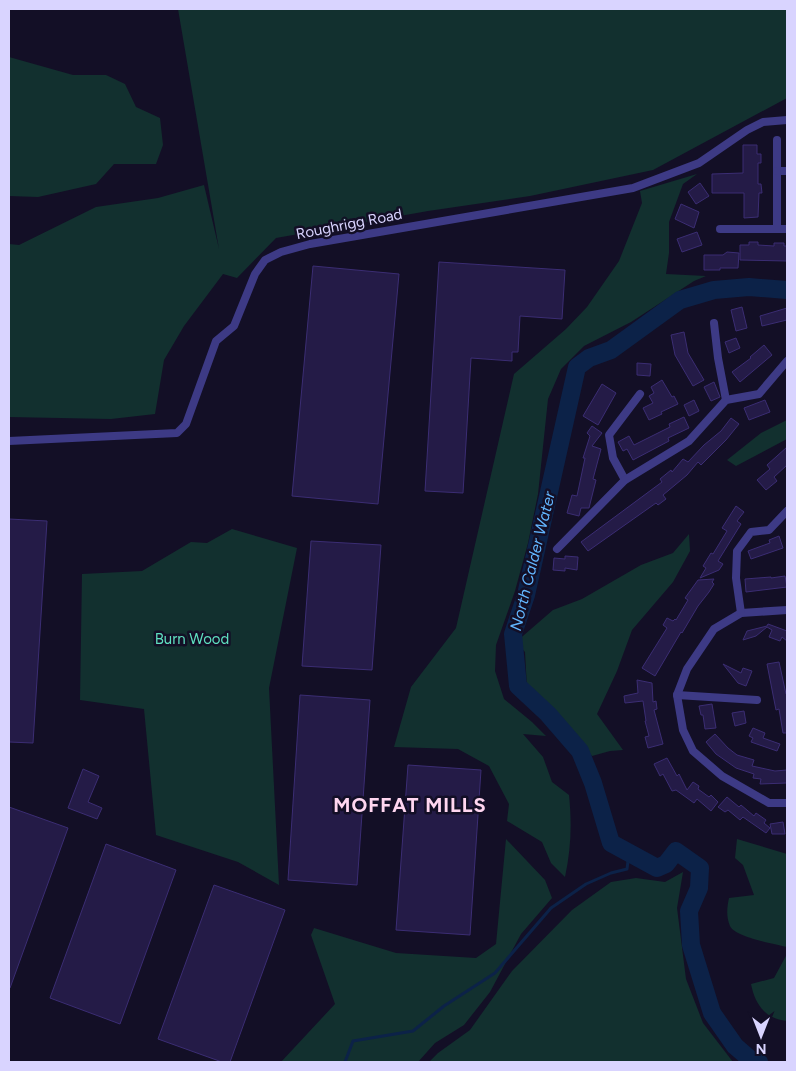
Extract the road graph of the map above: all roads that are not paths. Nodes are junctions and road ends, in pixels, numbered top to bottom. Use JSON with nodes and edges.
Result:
{"nodes":[{"id":1,"x":787,"y":120,"type":"edge"},
{"id":2,"x":776,"y":140,"type":"dead end"},
{"id":3,"x":777,"y":171,"type":"junction"},
{"id":4,"x":787,"y":171,"type":"edge"},
{"id":5,"x":720,"y":229,"type":"dead end"},
{"id":6,"x":777,"y":229,"type":"junction"},
{"id":7,"x":787,"y":229,"type":"edge"},
{"id":8,"x":714,"y":323,"type":"dead end"},
{"id":9,"x":787,"y":361,"type":"edge"},
{"id":10,"x":640,"y":394,"type":"dead end"},
{"id":11,"x":726,"y":400,"type":"junction"},
{"id":12,"x":9,"y":441,"type":"edge"},
{"id":13,"x":625,"y":480,"type":"junction"},
{"id":14,"x":787,"y":511,"type":"edge"},
{"id":15,"x":557,"y":550,"type":"dead end"},
{"id":16,"x":787,"y":610,"type":"edge"},
{"id":17,"x":741,"y":613,"type":"junction"},
{"id":18,"x":677,"y":695,"type":"junction"},
{"id":19,"x":757,"y":700,"type":"dead end"},
{"id":20,"x":787,"y":803,"type":"edge"}],
"edges":[{"from":1,"to":12,"type":"street","name":"Roughrigg Road"},
{"from":2,"to":3,"type":"street"},
{"from":3,"to":4,"type":"street"},
{"from":3,"to":6,"type":"street"},
{"from":5,"to":6,"type":"street"},
{"from":6,"to":7,"type":"street"},
{"from":8,"to":11,"type":"street"},
{"from":9,"to":11,"type":"street"},
{"from":10,"to":13,"type":"street"},
{"from":11,"to":13,"type":"street"},
{"from":13,"to":15,"type":"street"},
{"from":14,"to":17,"type":"street"},
{"from":16,"to":17,"type":"street"},
{"from":17,"to":18,"type":"street"},
{"from":18,"to":19,"type":"street"},
{"from":18,"to":20,"type":"street"}]}
